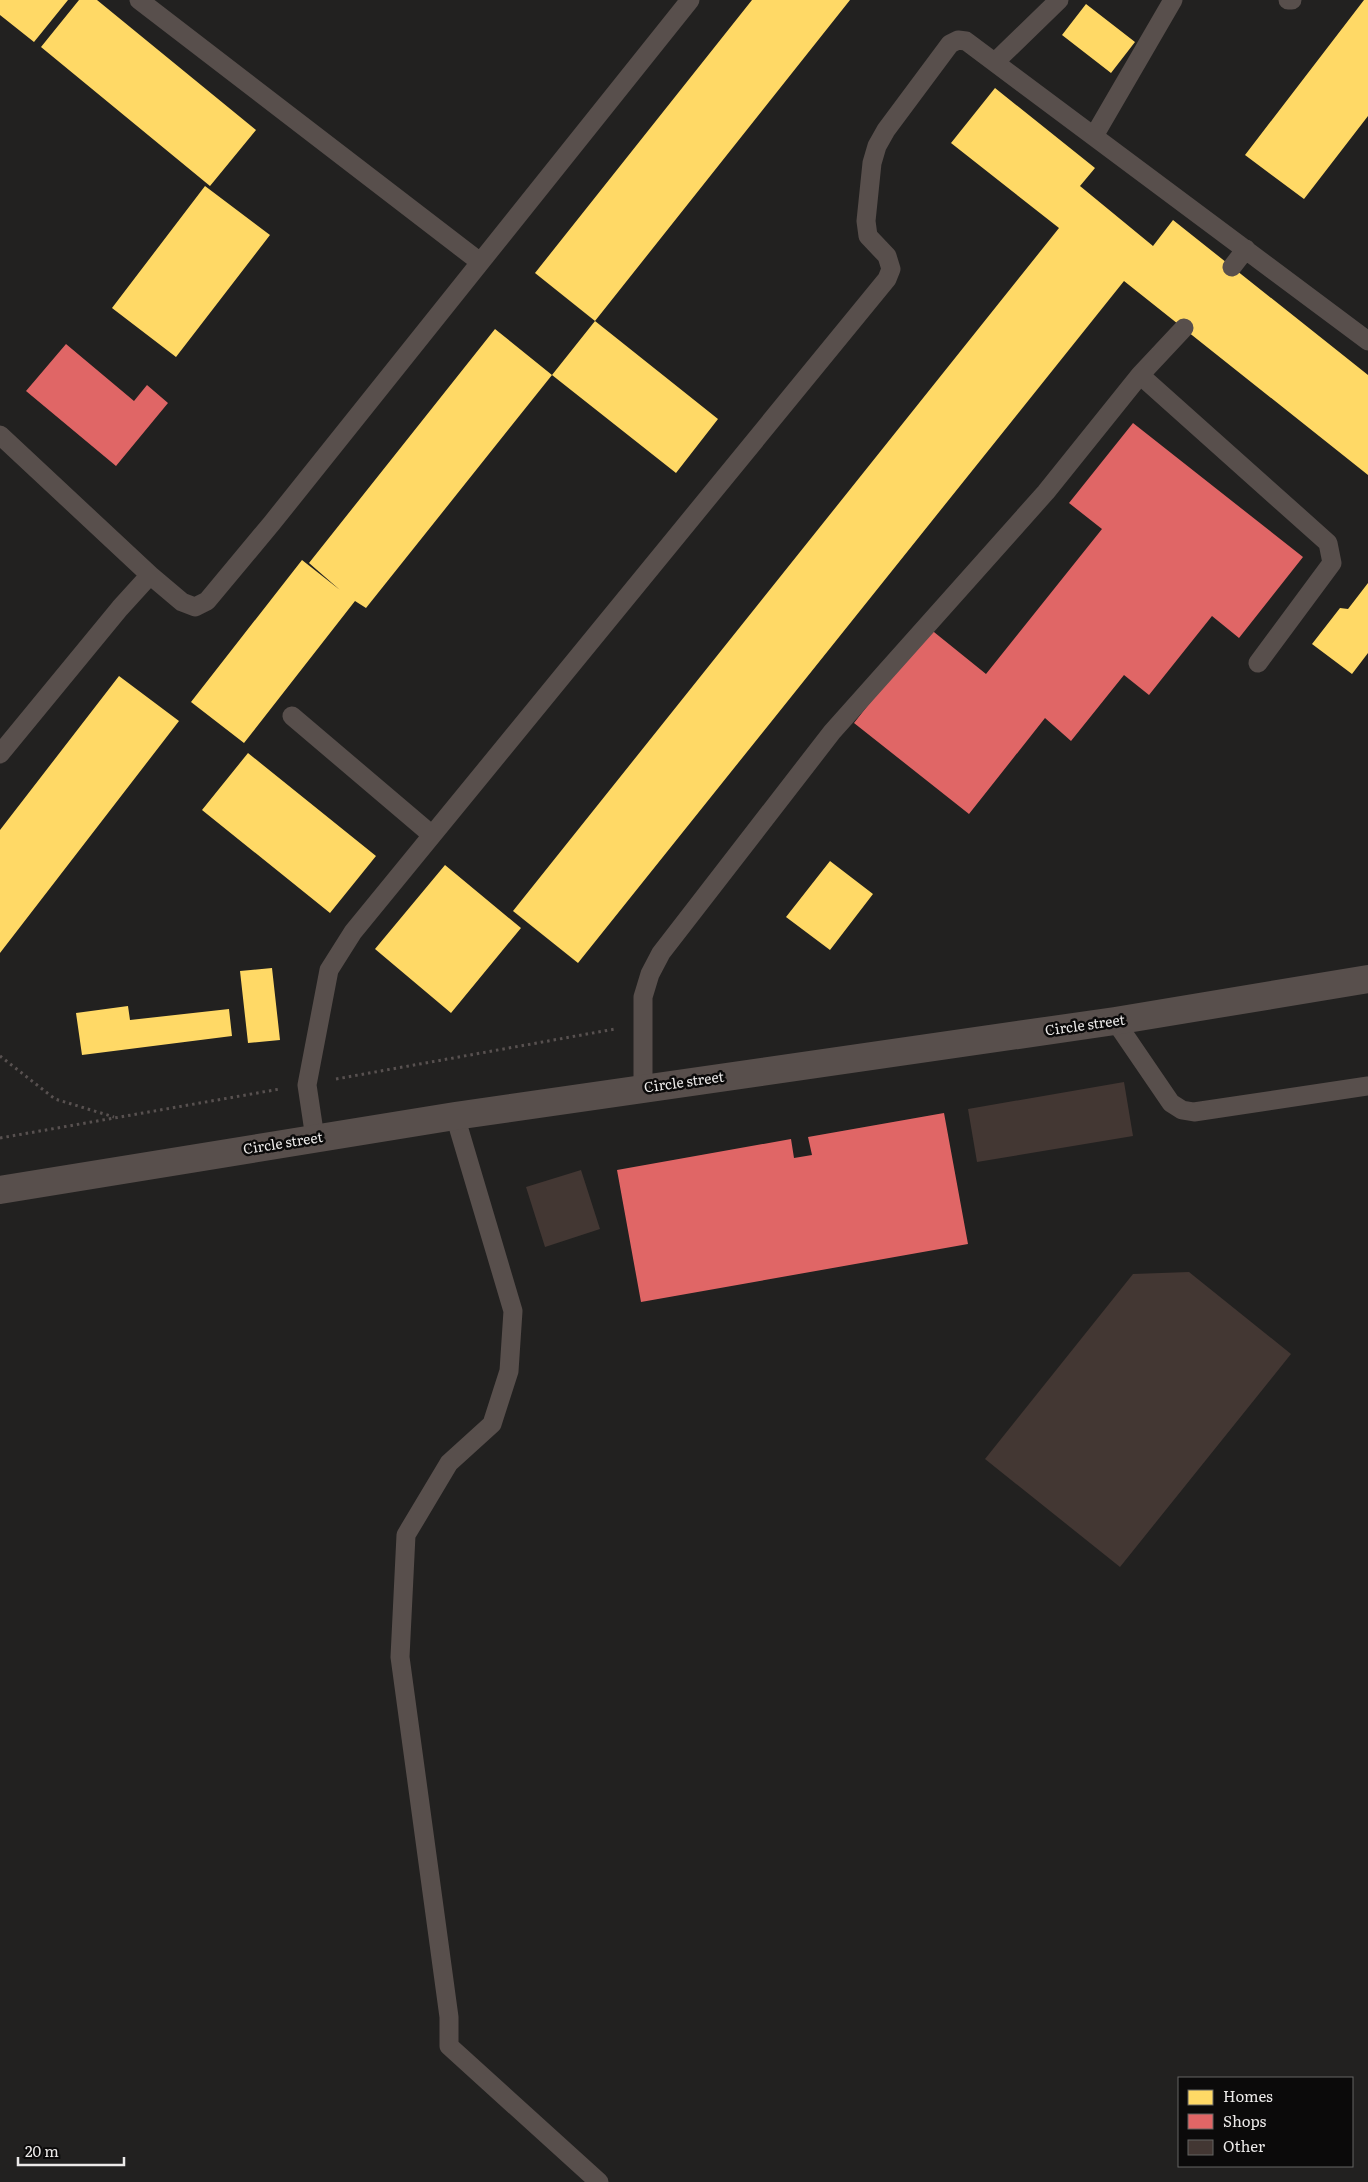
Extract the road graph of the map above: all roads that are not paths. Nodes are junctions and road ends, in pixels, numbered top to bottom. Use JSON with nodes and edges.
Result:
{"nodes":[{"id":1,"x":140,"y":0,"type":"edge"},
{"id":2,"x":690,"y":0,"type":"edge"},
{"id":3,"x":1059,"y":0,"type":"edge"},
{"id":4,"x":1173,"y":0,"type":"edge"},
{"id":5,"x":1288,"y":0,"type":"edge"},
{"id":6,"x":1292,"y":0,"type":"edge"},
{"id":7,"x":995,"y":62,"type":"junction"},
{"id":8,"x":1094,"y":136,"type":"junction"},
{"id":9,"x":1246,"y":249,"type":"junction"},
{"id":10,"x":480,"y":262,"type":"junction"},
{"id":11,"x":1232,"y":267,"type":"dead end"},
{"id":12,"x":1184,"y":328,"type":"dead end"},
{"id":13,"x":1368,"y":340,"type":"edge"},
{"id":14,"x":1140,"y":375,"type":"junction"},
{"id":15,"x":0,"y":435,"type":"edge"},
{"id":16,"x":150,"y":575,"type":"junction"},
{"id":17,"x":1258,"y":663,"type":"dead end"},
{"id":18,"x":292,"y":716,"type":"dead end"},
{"id":19,"x":0,"y":754,"type":"edge"},
{"id":20,"x":432,"y":835,"type":"junction"},
{"id":21,"x":1368,"y":979,"type":"edge"},
{"id":22,"x":1116,"y":1021,"type":"junction"},
{"id":23,"x":1368,"y":1086,"type":"edge"},
{"id":24,"x":642,"y":1088,"type":"junction"},
{"id":25,"x":455,"y":1116,"type":"junction"},
{"id":26,"x":315,"y":1138,"type":"junction"},
{"id":27,"x":1,"y":1189,"type":"edge"},
{"id":28,"x":599,"y":2182,"type":"edge"}],
"edges":[{"from":1,"to":10,"type":"lane"},
{"from":2,"to":10,"type":"lane"},
{"from":3,"to":7,"type":"lane"},
{"from":4,"to":8,"type":"lane"},
{"from":5,"to":6,"type":"lane"},
{"from":7,"to":8,"type":"lane"},
{"from":7,"to":20,"type":"lane"},
{"from":8,"to":9,"type":"lane"},
{"from":9,"to":11,"type":"lane"},
{"from":9,"to":13,"type":"lane"},
{"from":10,"to":16,"type":"lane"},
{"from":12,"to":14,"type":"lane"},
{"from":14,"to":17,"type":"lane"},
{"from":14,"to":24,"type":"lane"},
{"from":15,"to":16,"type":"lane"},
{"from":16,"to":19,"type":"lane"},
{"from":18,"to":20,"type":"lane"},
{"from":20,"to":26,"type":"lane"},
{"from":21,"to":22,"type":"street","name":"Circle street"},
{"from":22,"to":23,"type":"lane"},
{"from":22,"to":24,"type":"street","name":"Circle street"},
{"from":24,"to":25,"type":"street","name":"Circle street"},
{"from":25,"to":26,"type":"street","name":"Circle street"},
{"from":25,"to":28,"type":"lane"},
{"from":26,"to":27,"type":"street","name":"Circle street"}]}
